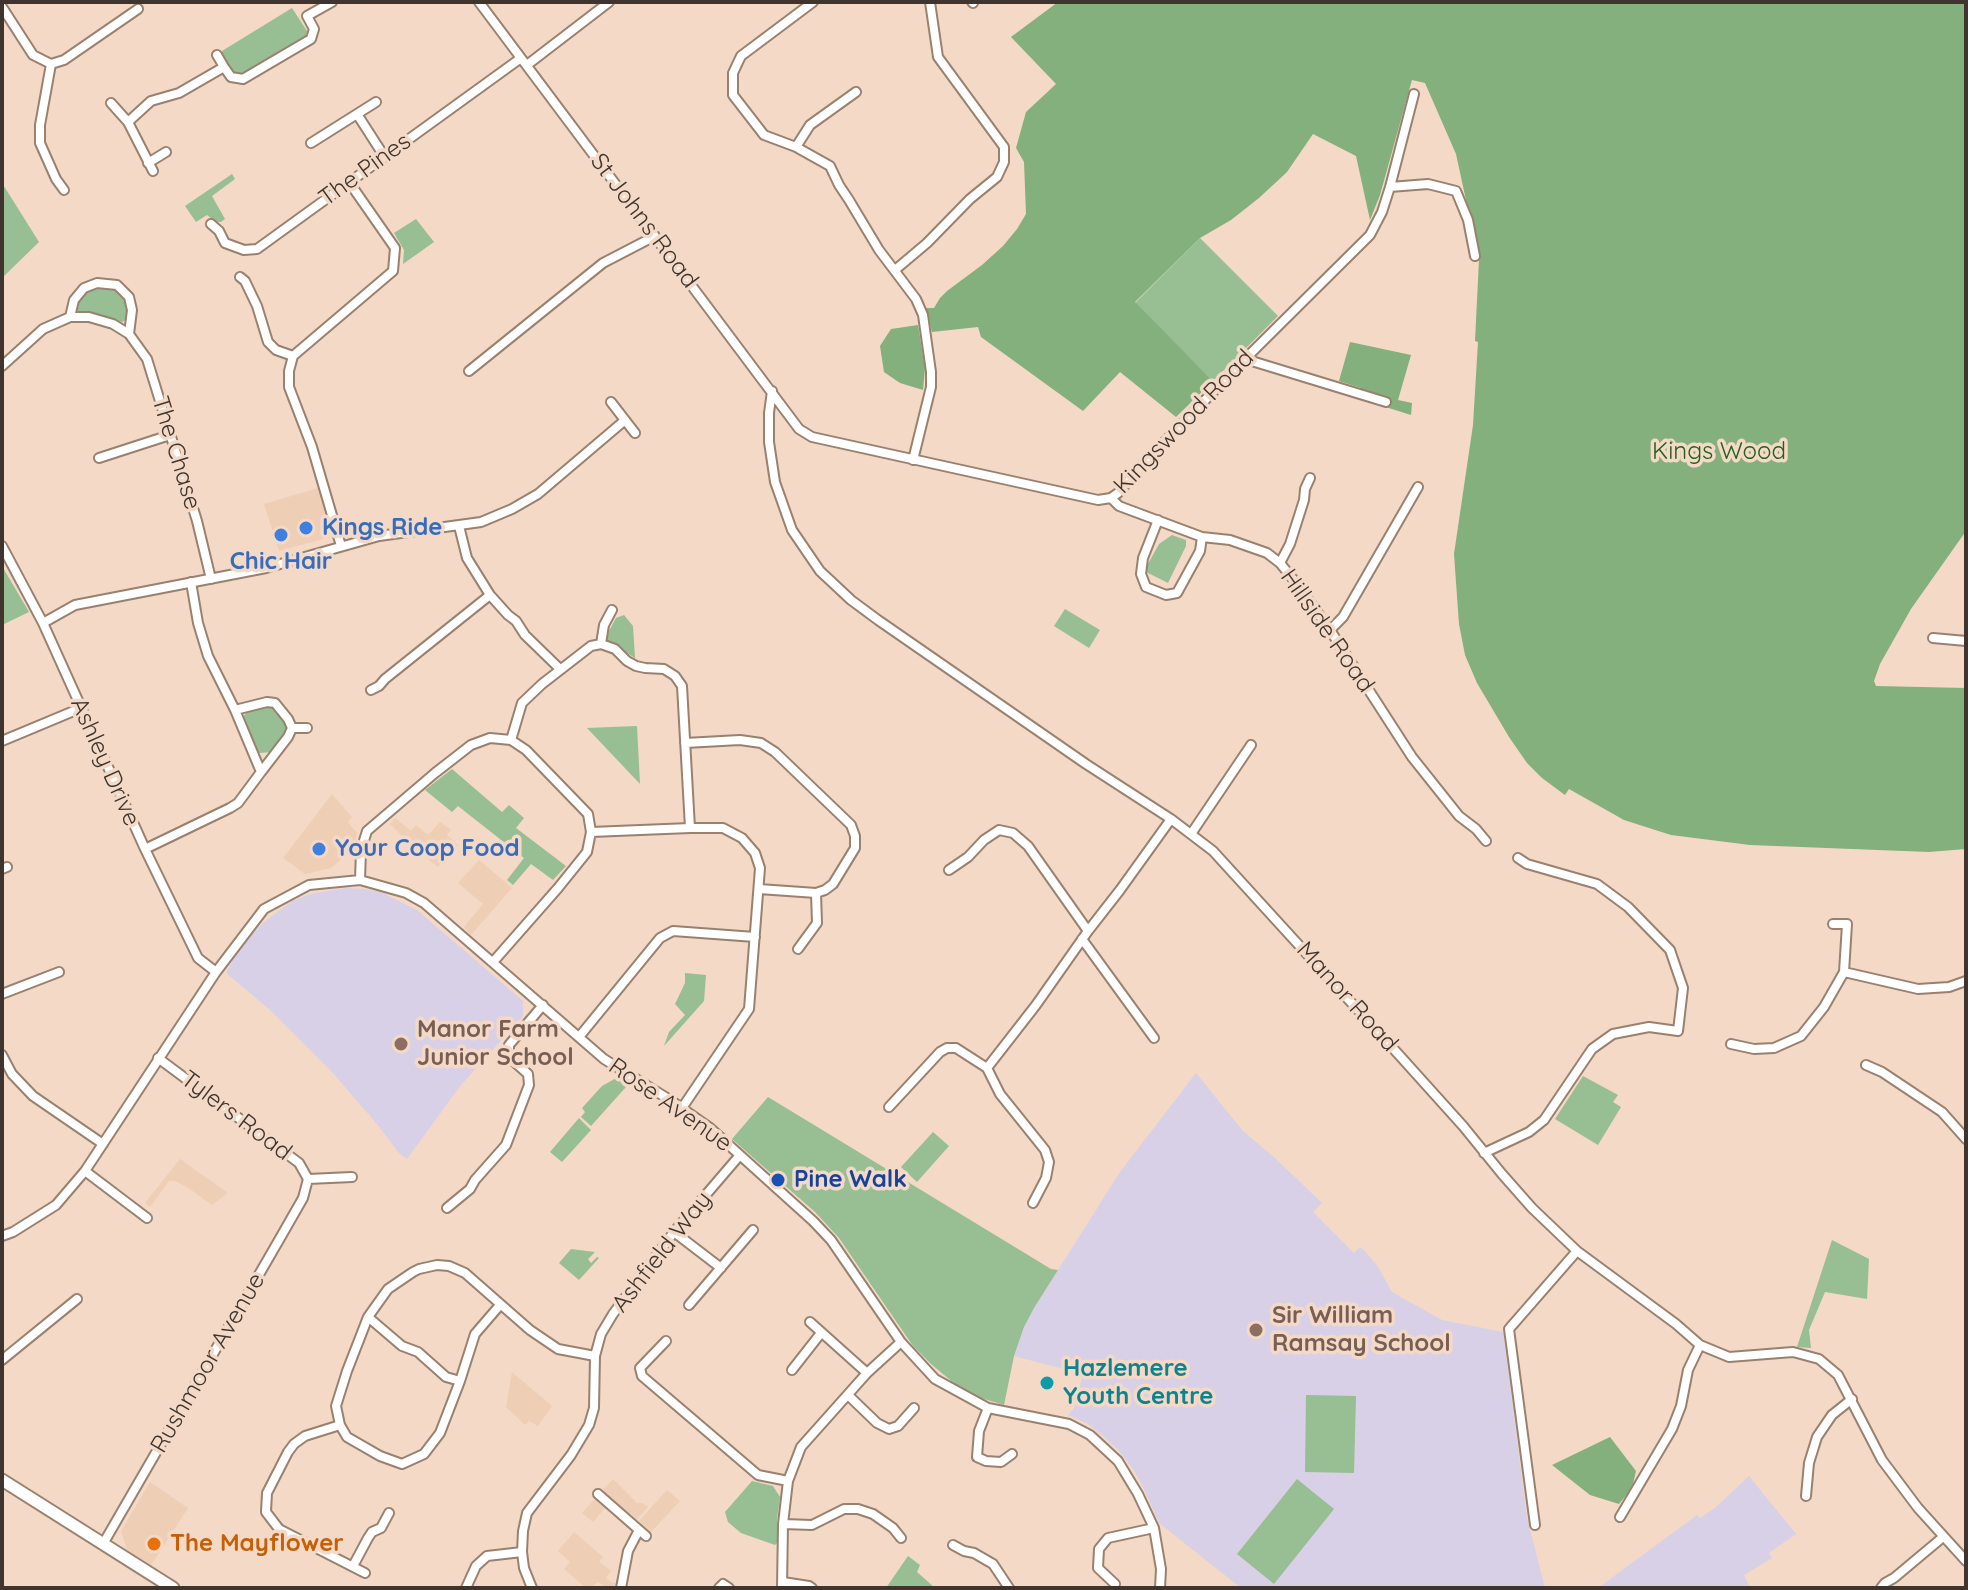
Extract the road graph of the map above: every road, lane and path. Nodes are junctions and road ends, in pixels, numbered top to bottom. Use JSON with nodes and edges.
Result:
{"nodes":[{"id":1,"x":332,"y":2,"type":"edge"},
{"id":2,"x":479,"y":2,"type":"edge"},
{"id":3,"x":609,"y":2,"type":"edge"},
{"id":4,"x":813,"y":2,"type":"edge"},
{"id":5,"x":930,"y":2,"type":"edge"},
{"id":6,"x":2,"y":7,"type":"edge"},
{"id":7,"x":138,"y":9,"type":"dead end"},
{"id":8,"x":217,"y":55,"type":"dead end"},
{"id":9,"x":524,"y":62,"type":"junction"},
{"id":10,"x":51,"y":64,"type":"junction"},
{"id":11,"x":224,"y":67,"type":"junction"},
{"id":12,"x":856,"y":92,"type":"dead end"},
{"id":13,"x":1414,"y":94,"type":"dead end"},
{"id":14,"x":376,"y":102,"type":"dead end"},
{"id":15,"x":111,"y":103,"type":"dead end"},
{"id":16,"x":357,"y":114,"type":"junction"},
{"id":17,"x":128,"y":122,"type":"junction"},
{"id":18,"x":311,"y":143,"type":"dead end"},
{"id":19,"x":796,"y":147,"type":"junction"},
{"id":20,"x":166,"y":152,"type":"dead end"},
{"id":21,"x":384,"y":156,"type":"junction"},
{"id":22,"x":349,"y":182,"type":"junction"},
{"id":23,"x":1390,"y":187,"type":"junction"},
{"id":24,"x":64,"y":190,"type":"dead end"},
{"id":25,"x":211,"y":224,"type":"dead end"},
{"id":26,"x":655,"y":236,"type":"junction"},
{"id":27,"x":1475,"y":256,"type":"dead end"},
{"id":28,"x":895,"y":270,"type":"junction"},
{"id":29,"x":240,"y":277,"type":"dead end"},
{"id":30,"x":70,"y":317,"type":"junction"},
{"id":31,"x":129,"y":334,"type":"junction"},
{"id":32,"x":293,"y":356,"type":"junction"},
{"id":33,"x":1245,"y":359,"type":"junction"},
{"id":34,"x":2,"y":366,"type":"edge"},
{"id":35,"x":469,"y":371,"type":"dead end"},
{"id":36,"x":772,"y":391,"type":"junction"},
{"id":37,"x":611,"y":402,"type":"dead end"},
{"id":38,"x":1386,"y":402,"type":"dead end"},
{"id":39,"x":624,"y":421,"type":"junction"},
{"id":40,"x":635,"y":433,"type":"dead end"},
{"id":41,"x":170,"y":435,"type":"junction"},
{"id":42,"x":812,"y":437,"type":"joint"},
{"id":43,"x":99,"y":458,"type":"dead end"},
{"id":44,"x":913,"y":460,"type":"junction"},
{"id":45,"x":1310,"y":478,"type":"dead end"},
{"id":46,"x":1418,"y":487,"type":"dead end"},
{"id":47,"x":1111,"y":498,"type":"junction"},
{"id":48,"x":1158,"y":520,"type":"junction"},
{"id":49,"x":459,"y":526,"type":"junction"},
{"id":50,"x":1202,"y":537,"type":"junction"},
{"id":51,"x":2,"y":546,"type":"edge"},
{"id":52,"x":341,"y":546,"type":"junction"},
{"id":53,"x":1280,"y":563,"type":"junction"},
{"id":54,"x":211,"y":579,"type":"junction"},
{"id":55,"x":191,"y":582,"type":"junction"},
{"id":56,"x":490,"y":595,"type":"junction"},
{"id":57,"x":612,"y":610,"type":"dead end"},
{"id":58,"x":43,"y":623,"type":"junction"},
{"id":59,"x":1330,"y":630,"type":"junction"},
{"id":60,"x":1933,"y":638,"type":"dead end"},
{"id":61,"x":1966,"y":641,"type":"edge"},
{"id":62,"x":601,"y":644,"type":"junction"},
{"id":63,"x":560,"y":669,"type":"junction"},
{"id":64,"x":371,"y":690,"type":"dead end"},
{"id":65,"x":81,"y":708,"type":"junction"},
{"id":66,"x":235,"y":710,"type":"junction"},
{"id":67,"x":292,"y":728,"type":"junction"},
{"id":68,"x":307,"y":728,"type":"dead end"},
{"id":69,"x":511,"y":740,"type":"junction"},
{"id":70,"x":2,"y":741,"type":"edge"},
{"id":71,"x":685,"y":743,"type":"junction"},
{"id":72,"x":1251,"y":745,"type":"dead end"},
{"id":73,"x":261,"y":772,"type":"junction"},
{"id":74,"x":1171,"y":819,"type":"junction"},
{"id":75,"x":690,"y":828,"type":"junction"},
{"id":76,"x":591,"y":832,"type":"junction"},
{"id":77,"x":1191,"y":834,"type":"junction"},
{"id":78,"x":1486,"y":841,"type":"dead end"},
{"id":79,"x":145,"y":849,"type":"junction"},
{"id":80,"x":1518,"y":858,"type":"dead end"},
{"id":81,"x":949,"y":870,"type":"dead end"},
{"id":82,"x":360,"y":880,"type":"junction"},
{"id":83,"x":759,"y":889,"type":"junction"},
{"id":84,"x":816,"y":893,"type":"junction"},
{"id":85,"x":1833,"y":924,"type":"dead end"},
{"id":86,"x":1085,"y":935,"type":"junction"},
{"id":87,"x":755,"y":937,"type":"junction"},
{"id":88,"x":798,"y":949,"type":"dead end"},
{"id":89,"x":493,"y":962,"type":"junction"},
{"id":90,"x":59,"y":972,"type":"dead end"},
{"id":91,"x":216,"y":972,"type":"junction"},
{"id":92,"x":1844,"y":972,"type":"junction"},
{"id":93,"x":1966,"y":981,"type":"edge"},
{"id":94,"x":2,"y":994,"type":"edge"},
{"id":95,"x":543,"y":1005,"type":"junction"},
{"id":96,"x":579,"y":1037,"type":"junction"},
{"id":97,"x":1154,"y":1038,"type":"dead end"},
{"id":98,"x":1731,"y":1044,"type":"dead end"},
{"id":99,"x":2,"y":1055,"type":"edge"},
{"id":100,"x":158,"y":1058,"type":"junction"},
{"id":101,"x":1866,"y":1065,"type":"dead end"},
{"id":102,"x":987,"y":1068,"type":"junction"},
{"id":103,"x":889,"y":1107,"type":"dead end"},
{"id":104,"x":682,"y":1108,"type":"junction"},
{"id":105,"x":1966,"y":1139,"type":"edge"},
{"id":106,"x":103,"y":1144,"type":"junction"},
{"id":107,"x":1484,"y":1153,"type":"junction"},
{"id":108,"x":740,"y":1155,"type":"junction"},
{"id":109,"x":85,"y":1171,"type":"junction"},
{"id":110,"x":352,"y":1177,"type":"dead end"},
{"id":111,"x":308,"y":1179,"type":"junction"},
{"id":112,"x":1033,"y":1203,"type":"dead end"},
{"id":113,"x":447,"y":1208,"type":"dead end"},
{"id":114,"x":147,"y":1218,"type":"dead end"},
{"id":115,"x":753,"y":1230,"type":"dead end"},
{"id":116,"x":674,"y":1232,"type":"junction"},
{"id":117,"x":2,"y":1236,"type":"edge"},
{"id":118,"x":1577,"y":1251,"type":"junction"},
{"id":119,"x":721,"y":1268,"type":"junction"},
{"id":120,"x":77,"y":1299,"type":"dead end"},
{"id":121,"x":500,"y":1305,"type":"junction"},
{"id":122,"x":689,"y":1305,"type":"dead end"},
{"id":123,"x":368,"y":1317,"type":"junction"},
{"id":124,"x":810,"y":1322,"type":"dead end"},
{"id":125,"x":821,"y":1333,"type":"junction"},
{"id":126,"x":666,"y":1341,"type":"dead end"},
{"id":127,"x":901,"y":1342,"type":"junction"},
{"id":128,"x":1700,"y":1345,"type":"junction"},
{"id":129,"x":595,"y":1356,"type":"junction"},
{"id":130,"x":2,"y":1360,"type":"edge"},
{"id":131,"x":792,"y":1370,"type":"dead end"},
{"id":132,"x":867,"y":1373,"type":"junction"},
{"id":133,"x":460,"y":1381,"type":"junction"},
{"id":134,"x":848,"y":1395,"type":"junction"},
{"id":135,"x":1852,"y":1399,"type":"junction"},
{"id":136,"x":914,"y":1408,"type":"dead end"},
{"id":137,"x":988,"y":1408,"type":"junction"},
{"id":138,"x":340,"y":1425,"type":"junction"},
{"id":139,"x":1012,"y":1454,"type":"dead end"},
{"id":140,"x":977,"y":1457,"type":"junction"},
{"id":141,"x":972,"y":1467,"type":"dead end"},
{"id":142,"x":2,"y":1480,"type":"edge"},
{"id":143,"x":788,"y":1481,"type":"junction"},
{"id":144,"x":598,"y":1494,"type":"dead end"},
{"id":145,"x":1806,"y":1496,"type":"dead end"},
{"id":146,"x":389,"y":1513,"type":"dead end"},
{"id":147,"x":1620,"y":1517,"type":"dead end"},
{"id":148,"x":783,"y":1524,"type":"junction"},
{"id":149,"x":1535,"y":1525,"type":"dead end"},
{"id":150,"x":1154,"y":1528,"type":"junction"},
{"id":151,"x":1943,"y":1537,"type":"junction"},
{"id":152,"x":901,"y":1538,"type":"dead end"},
{"id":153,"x":103,"y":1544,"type":"junction"},
{"id":154,"x":953,"y":1545,"type":"dead end"},
{"id":155,"x":522,"y":1552,"type":"junction"},
{"id":156,"x":1966,"y":1561,"type":"edge"},
{"id":157,"x":353,"y":1566,"type":"junction"},
{"id":158,"x":365,"y":1573,"type":"dead end"},
{"id":159,"x":1115,"y":1584,"type":"dead end"},
{"id":160,"x":783,"y":1585,"type":"edge"},
{"id":161,"x":173,"y":1588,"type":"edge"},
{"id":162,"x":466,"y":1588,"type":"edge"},
{"id":163,"x":532,"y":1588,"type":"edge"},
{"id":164,"x":621,"y":1588,"type":"edge"},
{"id":165,"x":719,"y":1588,"type":"edge"},
{"id":166,"x":729,"y":1588,"type":"edge"},
{"id":167,"x":812,"y":1588,"type":"edge"},
{"id":168,"x":1009,"y":1588,"type":"edge"},
{"id":169,"x":1160,"y":1588,"type":"edge"},
{"id":170,"x":1881,"y":1588,"type":"edge"}],
"edges":[{"from":1,"to":11,"type":"street"},
{"from":2,"to":9,"type":"street","name":"St Johns Road"},
{"from":3,"to":9,"type":"street","name":"The Pines"},
{"from":4,"to":19,"type":"street"},
{"from":5,"to":28,"type":"street"},
{"from":6,"to":10,"type":"street"},
{"from":7,"to":10,"type":"street"},
{"from":8,"to":11,"type":"street"},
{"from":9,"to":21,"type":"street","name":"The Pines"},
{"from":9,"to":26,"type":"street","name":"St Johns Road"},
{"from":10,"to":24,"type":"street"},
{"from":11,"to":17,"type":"street"},
{"from":12,"to":19,"type":"street"},
{"from":13,"to":23,"type":"street","name":"Kingswood Road"},
{"from":14,"to":16,"type":"street"},
{"from":15,"to":17,"type":"street"},
{"from":16,"to":18,"type":"street"},
{"from":16,"to":21,"type":"street"},
{"from":17,"to":20,"type":"street"},
{"from":19,"to":28,"type":"street"},
{"from":21,"to":22,"type":"street","name":"The Pines"},
{"from":22,"to":25,"type":"street","name":"The Pines"},
{"from":22,"to":32,"type":"street"},
{"from":23,"to":27,"type":"street"},
{"from":23,"to":33,"type":"street","name":"Kingswood Road"},
{"from":26,"to":35,"type":"street"},
{"from":26,"to":36,"type":"street","name":"St Johns Road"},
{"from":28,"to":44,"type":"street"},
{"from":29,"to":32,"type":"street"},
{"from":30,"to":31,"type":"street"},
{"from":30,"to":31,"type":"street","name":"The Chase"},
{"from":30,"to":34,"type":"street","name":"The Chase"},
{"from":31,"to":41,"type":"street","name":"The Chase"},
{"from":32,"to":52,"type":"street"},
{"from":33,"to":38,"type":"street"},
{"from":33,"to":47,"type":"street","name":"Kingswood Road"},
{"from":36,"to":42,"type":"street","name":"St Johns Road"},
{"from":36,"to":74,"type":"street","name":"Manor Road"},
{"from":37,"to":39,"type":"street"},
{"from":39,"to":40,"type":"street"},
{"from":39,"to":49,"type":"street"},
{"from":41,"to":43,"type":"street"},
{"from":41,"to":54,"type":"street","name":"The Chase"},
{"from":42,"to":44,"type":"street","name":"Kingswood Road"},
{"from":44,"to":47,"type":"street","name":"Kingswood Road"},
{"from":45,"to":53,"type":"street"},
{"from":46,"to":59,"type":"street"},
{"from":47,"to":48,"type":"street","name":"Hillside Road"},
{"from":48,"to":50,"type":"street","name":"Hillside Road"},
{"from":48,"to":50,"type":"street"},
{"from":49,"to":52,"type":"street"},
{"from":49,"to":56,"type":"street"},
{"from":50,"to":53,"type":"street","name":"Hillside Road"},
{"from":51,"to":58,"type":"street","name":"Ashley Drive"},
{"from":52,"to":54,"type":"street"},
{"from":53,"to":59,"type":"street","name":"Hillside Road"},
{"from":54,"to":55,"type":"street"},
{"from":55,"to":58,"type":"street"},
{"from":55,"to":66,"type":"street"},
{"from":56,"to":63,"type":"street"},
{"from":56,"to":64,"type":"street"},
{"from":57,"to":62,"type":"street"},
{"from":58,"to":65,"type":"street","name":"Ashley Drive"},
{"from":59,"to":78,"type":"street","name":"Hillside Road"},
{"from":60,"to":61,"type":"street"},
{"from":62,"to":63,"type":"street"},
{"from":62,"to":71,"type":"street"},
{"from":63,"to":69,"type":"street"},
{"from":65,"to":70,"type":"street"},
{"from":65,"to":79,"type":"street","name":"Ashley Drive"},
{"from":66,"to":67,"type":"street"},
{"from":66,"to":73,"type":"street"},
{"from":67,"to":68,"type":"street"},
{"from":67,"to":73,"type":"street"},
{"from":69,"to":76,"type":"street"},
{"from":69,"to":82,"type":"street"},
{"from":71,"to":75,"type":"street"},
{"from":71,"to":84,"type":"street"},
{"from":72,"to":77,"type":"street"},
{"from":73,"to":79,"type":"street"},
{"from":74,"to":77,"type":"street","name":"Manor Road"},
{"from":74,"to":86,"type":"street"},
{"from":75,"to":76,"type":"street"},
{"from":75,"to":83,"type":"street"},
{"from":76,"to":89,"type":"street"},
{"from":77,"to":107,"type":"street","name":"Manor Road"},
{"from":79,"to":91,"type":"street","name":"Ashley Drive"},
{"from":80,"to":107,"type":"street"},
{"from":81,"to":86,"type":"street"},
{"from":82,"to":89,"type":"street","name":"Rose Avenue"},
{"from":82,"to":91,"type":"street","name":"Rose Avenue"},
{"from":83,"to":84,"type":"street"},
{"from":83,"to":87,"type":"street"},
{"from":84,"to":88,"type":"street"},
{"from":85,"to":92,"type":"street"},
{"from":86,"to":97,"type":"street"},
{"from":86,"to":102,"type":"street"},
{"from":87,"to":96,"type":"street"},
{"from":87,"to":104,"type":"street"},
{"from":89,"to":95,"type":"street","name":"Rose Avenue"},
{"from":90,"to":94,"type":"street"},
{"from":91,"to":100,"type":"street","name":"Rose Avenue"},
{"from":92,"to":93,"type":"street"},
{"from":92,"to":98,"type":"street"},
{"from":95,"to":96,"type":"street","name":"Rose Avenue"},
{"from":95,"to":113,"type":"street"},
{"from":96,"to":104,"type":"street","name":"Rose Avenue"},
{"from":99,"to":106,"type":"street"},
{"from":100,"to":106,"type":"street","name":"Rose Avenue"},
{"from":100,"to":111,"type":"street","name":"Tylers Road"},
{"from":101,"to":105,"type":"street"},
{"from":102,"to":103,"type":"street"},
{"from":102,"to":112,"type":"street"},
{"from":104,"to":108,"type":"street","name":"Rose Avenue"},
{"from":106,"to":109,"type":"street","name":"Rose Avenue"},
{"from":107,"to":118,"type":"street","name":"Manor Road"},
{"from":108,"to":116,"type":"street","name":"Ashfield Way"},
{"from":108,"to":127,"type":"street","name":"Rose Avenue"},
{"from":109,"to":114,"type":"street"},
{"from":109,"to":117,"type":"street","name":"Rose Avenue"},
{"from":110,"to":111,"type":"street"},
{"from":111,"to":153,"type":"street","name":"Rushmoor Avenue"},
{"from":115,"to":119,"type":"street"},
{"from":116,"to":119,"type":"street"},
{"from":116,"to":129,"type":"street","name":"Ashfield Way"},
{"from":118,"to":128,"type":"street","name":"Manor Road"},
{"from":118,"to":149,"type":"street"},
{"from":119,"to":122,"type":"street"},
{"from":120,"to":130,"type":"street"},
{"from":121,"to":123,"type":"street"},
{"from":121,"to":129,"type":"street"},
{"from":121,"to":133,"type":"street"},
{"from":123,"to":133,"type":"street"},
{"from":123,"to":138,"type":"street"},
{"from":124,"to":125,"type":"street"},
{"from":125,"to":131,"type":"street"},
{"from":125,"to":132,"type":"street"},
{"from":126,"to":143,"type":"street"},
{"from":127,"to":132,"type":"street"},
{"from":127,"to":137,"type":"street","name":"Rose Avenue"},
{"from":128,"to":135,"type":"street","name":"Manor Road"},
{"from":128,"to":147,"type":"street"},
{"from":129,"to":155,"type":"street"},
{"from":132,"to":134,"type":"street"},
{"from":133,"to":138,"type":"street"},
{"from":134,"to":136,"type":"street"},
{"from":134,"to":143,"type":"street"},
{"from":135,"to":145,"type":"street"},
{"from":135,"to":151,"type":"street","name":"Manor Road"},
{"from":137,"to":140,"type":"street"},
{"from":137,"to":150,"type":"street","name":"Rose Avenue"},
{"from":138,"to":157,"type":"street"},
{"from":139,"to":140,"type":"street"},
{"from":140,"to":141,"type":"street"},
{"from":142,"to":153,"type":"main road"},
{"from":143,"to":148,"type":"street"},
{"from":144,"to":164,"type":"street"},
{"from":146,"to":157,"type":"street"},
{"from":148,"to":152,"type":"street"},
{"from":148,"to":160,"type":"street"},
{"from":150,"to":159,"type":"street"},
{"from":150,"to":169,"type":"street","name":"Rose Avenue"},
{"from":151,"to":156,"type":"street","name":"Manor Road"},
{"from":151,"to":170,"type":"street"},
{"from":153,"to":161,"type":"main road"},
{"from":154,"to":168,"type":"street"},
{"from":155,"to":162,"type":"street"},
{"from":155,"to":163,"type":"street"},
{"from":157,"to":158,"type":"street"},
{"from":160,"to":167,"type":"street"},
{"from":165,"to":166,"type":"street"}]}
